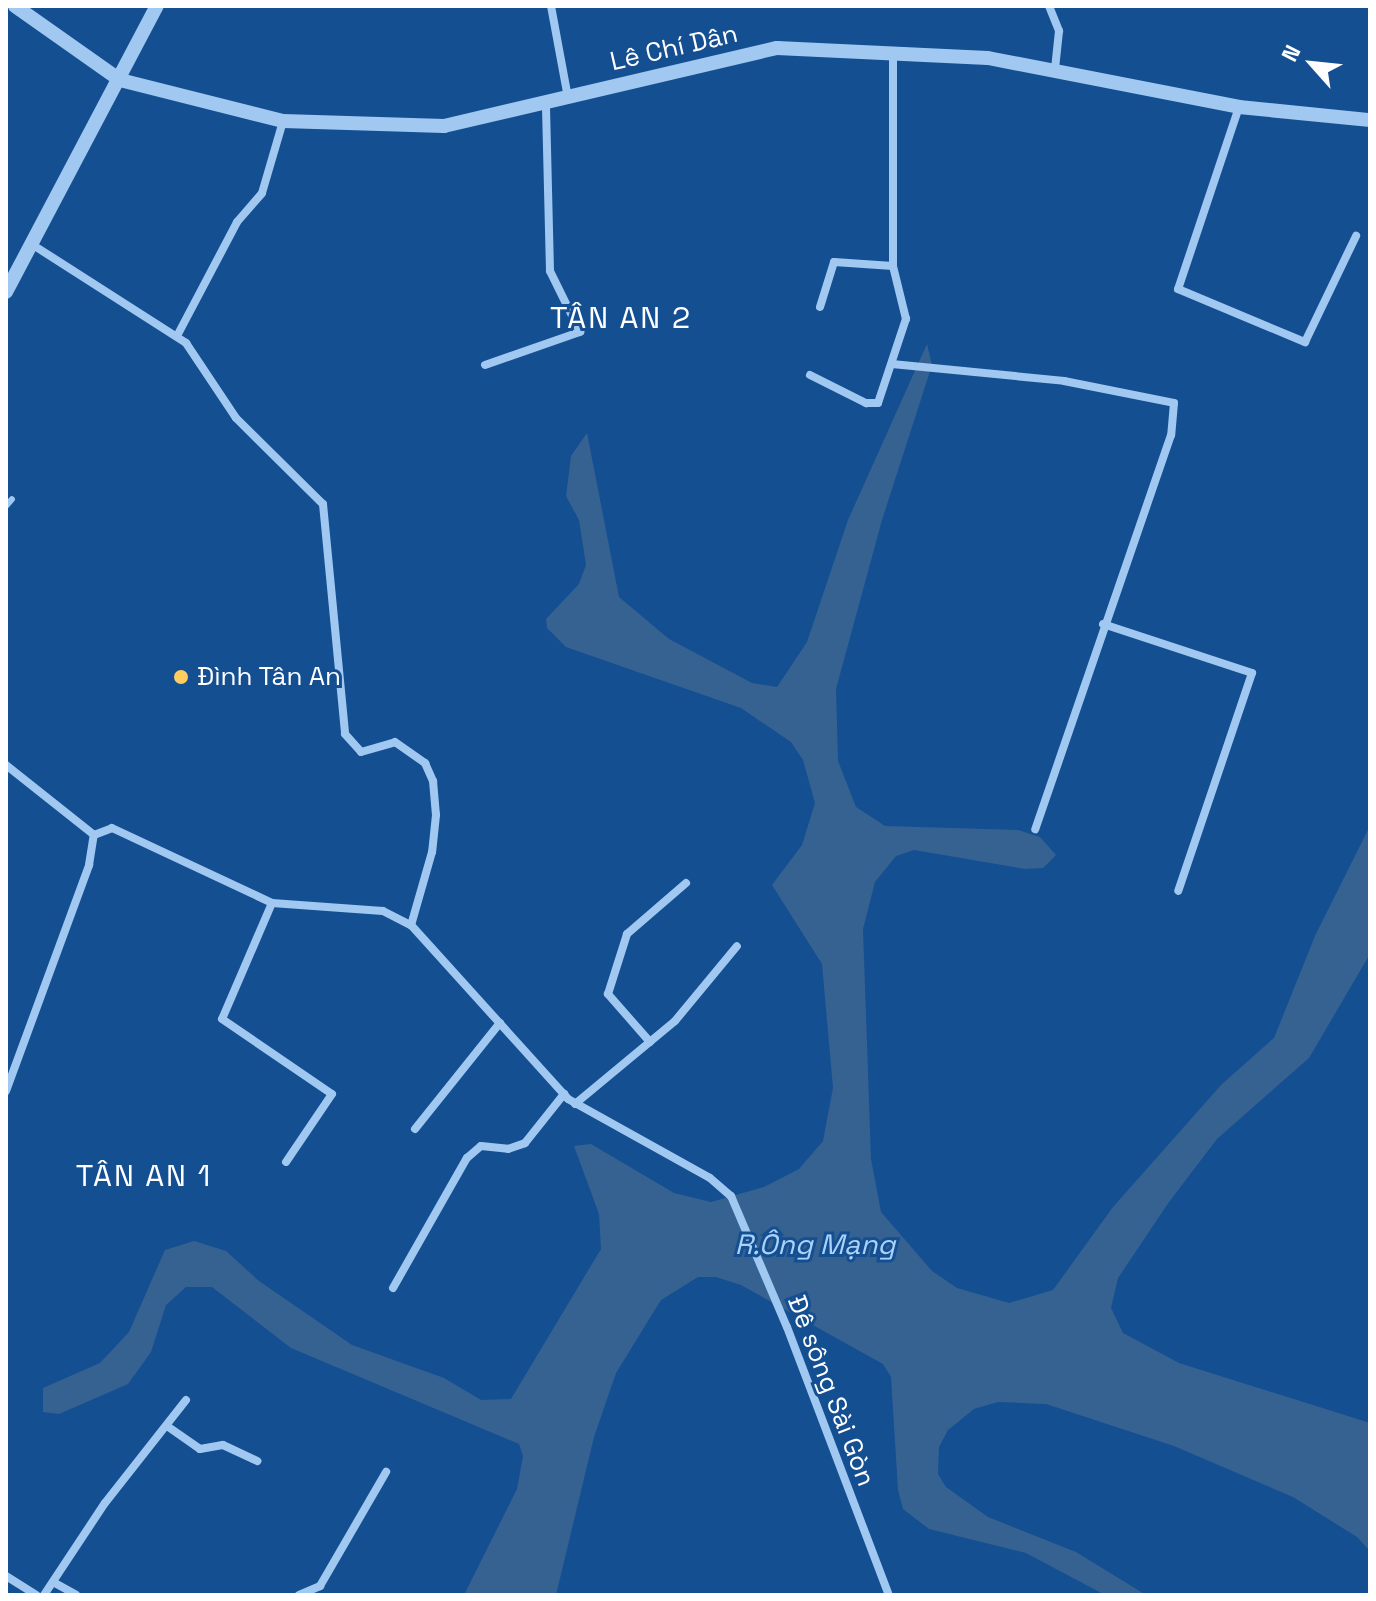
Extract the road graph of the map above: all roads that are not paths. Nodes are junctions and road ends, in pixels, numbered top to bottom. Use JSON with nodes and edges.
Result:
{"nodes":[{"id":1,"x":15,"y":6,"type":"edge"},
{"id":2,"x":157,"y":6,"type":"edge"},
{"id":3,"x":551,"y":6,"type":"edge"},
{"id":4,"x":1049,"y":6,"type":"edge"},
{"id":5,"x":893,"y":50,"type":"junction"},
{"id":6,"x":1055,"y":69,"type":"junction"},
{"id":7,"x":120,"y":80,"type":"junction"},
{"id":8,"x":568,"y":99,"type":"junction"},
{"id":9,"x":546,"y":105,"type":"junction"},
{"id":10,"x":1239,"y":107,"type":"junction"},
{"id":11,"x":1370,"y":120,"type":"edge"},
{"id":12,"x":283,"y":121,"type":"junction"},
{"id":13,"x":1356,"y":236,"type":"dead end"},
{"id":14,"x":33,"y":245,"type":"junction"},
{"id":15,"x":893,"y":266,"type":"junction"},
{"id":16,"x":6,"y":292,"type":"edge"},
{"id":17,"x":820,"y":307,"type":"dead end"},
{"id":18,"x":177,"y":336,"type":"junction"},
{"id":19,"x":892,"y":364,"type":"junction"},
{"id":20,"x":485,"y":365,"type":"dead end"},
{"id":21,"x":810,"y":375,"type":"dead end"},
{"id":22,"x":12,"y":499,"type":"dead end"},
{"id":23,"x":6,"y":506,"type":"edge"},
{"id":24,"x":1103,"y":624,"type":"junction"},
{"id":25,"x":6,"y":765,"type":"edge"},
{"id":26,"x":1035,"y":829,"type":"dead end"},
{"id":27,"x":94,"y":835,"type":"junction"},
{"id":28,"x":686,"y":883,"type":"dead end"},
{"id":29,"x":1178,"y":891,"type":"dead end"},
{"id":30,"x":272,"y":903,"type":"junction"},
{"id":31,"x":411,"y":925,"type":"junction"},
{"id":32,"x":737,"y":946,"type":"dead end"},
{"id":33,"x":500,"y":1023,"type":"junction"},
{"id":34,"x":650,"y":1042,"type":"junction"},
{"id":35,"x":7,"y":1086,"type":"edge"},
{"id":36,"x":564,"y":1094,"type":"junction"},
{"id":37,"x":575,"y":1104,"type":"junction"},
{"id":38,"x":415,"y":1129,"type":"dead end"},
{"id":39,"x":286,"y":1162,"type":"dead end"},
{"id":40,"x":393,"y":1288,"type":"dead end"},
{"id":41,"x":186,"y":1400,"type":"dead end"},
{"id":42,"x":167,"y":1426,"type":"junction"},
{"id":43,"x":257,"y":1461,"type":"dead end"},
{"id":44,"x":386,"y":1472,"type":"dead end"},
{"id":45,"x":6,"y":1576,"type":"edge"},
{"id":46,"x":53,"y":1582,"type":"junction"},
{"id":47,"x":37,"y":1595,"type":"edge"},
{"id":48,"x":44,"y":1595,"type":"edge"},
{"id":49,"x":76,"y":1595,"type":"edge"},
{"id":50,"x":299,"y":1595,"type":"edge"},
{"id":51,"x":889,"y":1595,"type":"edge"}],
"edges":[{"from":1,"to":7,"type":"street","name":"Lê Chí Dân"},
{"from":2,"to":7,"type":"street"},
{"from":3,"to":8,"type":"street"},
{"from":4,"to":6,"type":"street"},
{"from":5,"to":6,"type":"street","name":"Lê Chí Dân"},
{"from":5,"to":8,"type":"street","name":"Lê Chí Dân"},
{"from":5,"to":15,"type":"street"},
{"from":6,"to":10,"type":"street","name":"Lê Chí Dân"},
{"from":7,"to":12,"type":"street","name":"Lê Chí Dân"},
{"from":7,"to":14,"type":"street"},
{"from":8,"to":9,"type":"street","name":"Lê Chí Dân"},
{"from":9,"to":12,"type":"street","name":"Lê Chí Dân"},
{"from":9,"to":20,"type":"street"},
{"from":10,"to":11,"type":"street","name":"Lê Chí Dân"},
{"from":10,"to":13,"type":"street"},
{"from":12,"to":18,"type":"street"},
{"from":14,"to":16,"type":"street"},
{"from":14,"to":18,"type":"street"},
{"from":15,"to":17,"type":"street"},
{"from":15,"to":19,"type":"street"},
{"from":18,"to":31,"type":"street"},
{"from":19,"to":21,"type":"street"},
{"from":19,"to":24,"type":"street"},
{"from":22,"to":23,"type":"lane"},
{"from":24,"to":26,"type":"street"},
{"from":24,"to":29,"type":"street"},
{"from":25,"to":27,"type":"street"},
{"from":27,"to":30,"type":"street"},
{"from":27,"to":35,"type":"street"},
{"from":28,"to":34,"type":"street"},
{"from":30,"to":31,"type":"street"},
{"from":30,"to":39,"type":"street"},
{"from":31,"to":33,"type":"street","name":"Đê sông Sài Gòn"},
{"from":32,"to":34,"type":"street"},
{"from":33,"to":36,"type":"street","name":"Đê sông Sài Gòn"},
{"from":33,"to":38,"type":"street"},
{"from":34,"to":37,"type":"street"},
{"from":36,"to":37,"type":"street","name":"Đê sông Sài Gòn"},
{"from":36,"to":40,"type":"street"},
{"from":37,"to":51,"type":"street","name":"Đê sông Sài Gòn"},
{"from":41,"to":42,"type":"street"},
{"from":42,"to":43,"type":"street"},
{"from":42,"to":46,"type":"street"},
{"from":44,"to":50,"type":"street"},
{"from":45,"to":47,"type":"street"},
{"from":46,"to":48,"type":"street"},
{"from":46,"to":49,"type":"street"}]}
